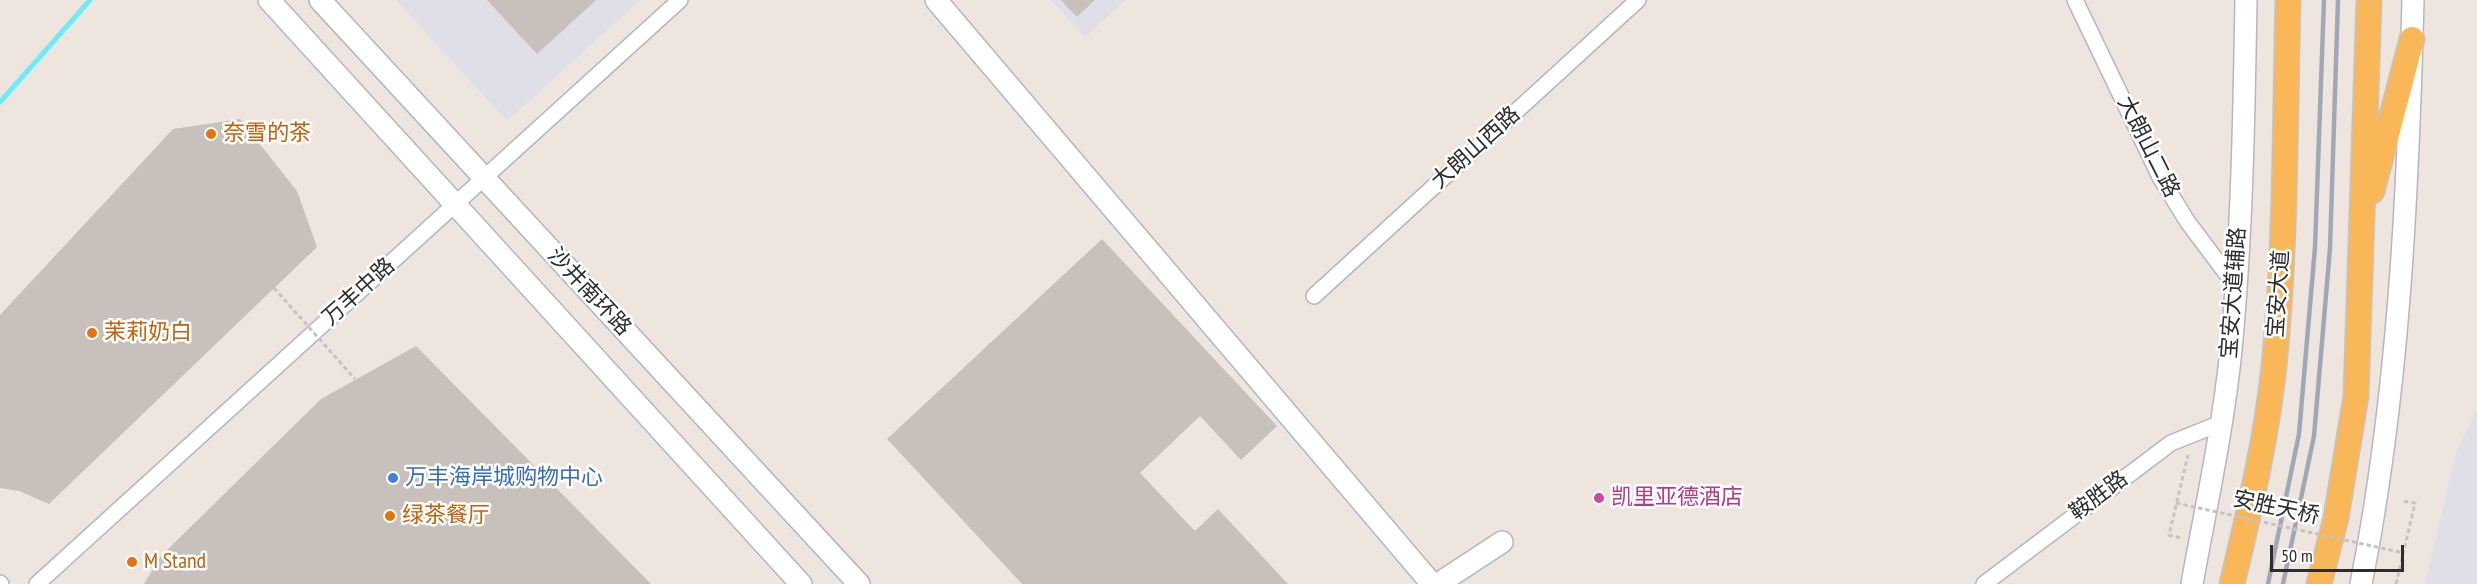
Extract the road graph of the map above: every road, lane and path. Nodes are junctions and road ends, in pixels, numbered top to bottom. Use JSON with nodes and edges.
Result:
{"nodes":[{"id":1,"x":269,"y":0,"type":"edge"},
{"id":2,"x":320,"y":0,"type":"edge"},
{"id":3,"x":680,"y":0,"type":"edge"},
{"id":4,"x":936,"y":0,"type":"edge"},
{"id":5,"x":1638,"y":0,"type":"edge"},
{"id":6,"x":2075,"y":0,"type":"edge"},
{"id":7,"x":2246,"y":0,"type":"edge"},
{"id":8,"x":2274,"y":0,"type":"edge"},
{"id":9,"x":2288,"y":0,"type":"edge"},
{"id":10,"x":2368,"y":0,"type":"edge"},
{"id":11,"x":2413,"y":0,"type":"edge"},
{"id":12,"x":2412,"y":39,"type":"junction"},
{"id":13,"x":2287,"y":67,"type":"junction"},
{"id":14,"x":484,"y":178,"type":"junction"},
{"id":15,"x":455,"y":204,"type":"junction"},
{"id":16,"x":2361,"y":231,"type":"junction"},
{"id":17,"x":2235,"y":285,"type":"junction"},
{"id":18,"x":274,"y":288,"type":"dead end"},
{"id":19,"x":1314,"y":296,"type":"dead end"},
{"id":20,"x":356,"y":380,"type":"dead end"},
{"id":21,"x":2222,"y":423,"type":"junction"},
{"id":22,"x":2187,"y":458,"type":"dead end"},
{"id":23,"x":2402,"y":501,"type":"dead end"},
{"id":24,"x":2176,"y":503,"type":"junction"},
{"id":25,"x":2415,"y":507,"type":"dead end"},
{"id":26,"x":1502,"y":542,"type":"dead end"},
{"id":27,"x":2179,"y":546,"type":"dead end"},
{"id":28,"x":2404,"y":553,"type":"junction"},
{"id":29,"x":37,"y":584,"type":"edge"},
{"id":30,"x":801,"y":584,"type":"edge"},
{"id":31,"x":859,"y":584,"type":"edge"},
{"id":32,"x":1432,"y":584,"type":"edge"},
{"id":33,"x":1438,"y":584,"type":"edge"},
{"id":34,"x":1984,"y":584,"type":"edge"},
{"id":35,"x":2192,"y":584,"type":"edge"},
{"id":36,"x":2232,"y":584,"type":"edge"},
{"id":37,"x":2319,"y":584,"type":"edge"},
{"id":38,"x":2361,"y":584,"type":"edge"},
{"id":39,"x":2396,"y":584,"type":"edge"}],
"edges":[{"from":1,"to":15,"type":"main road","name":"沙井南环路"},
{"from":2,"to":14,"type":"main road","name":"沙井南环路"},
{"from":3,"to":14,"type":"street","name":"万丰中路"},
{"from":4,"to":32,"type":"main road"},
{"from":5,"to":19,"type":"street","name":"大朗山西路"},
{"from":6,"to":17,"type":"street","name":"大朗山二路"},
{"from":7,"to":17,"type":"main road","name":"宝安大道辅路"},
{"from":8,"to":13,"type":"main road"},
{"from":9,"to":13,"type":"main road","name":"宝安大道"},
{"from":10,"to":16,"type":"main road"},
{"from":11,"to":12,"type":"main road"},
{"from":12,"to":16,"type":"main road"},
{"from":12,"to":38,"type":"main road"},
{"from":13,"to":36,"type":"main road","name":"宝安大道"},
{"from":14,"to":15,"type":"street","name":"万丰中路"},
{"from":14,"to":31,"type":"main road","name":"沙井南环路"},
{"from":15,"to":29,"type":"street","name":"万丰中路"},
{"from":15,"to":30,"type":"main road","name":"沙井南环路"},
{"from":16,"to":37,"type":"main road"},
{"from":17,"to":21,"type":"main road","name":"宝安大道辅路"},
{"from":18,"to":20,"type":"path","bridge":true},
{"from":21,"to":34,"type":"street","name":"鞍胜路"},
{"from":21,"to":35,"type":"main road","name":"宝安大道辅路"},
{"from":22,"to":24,"type":"path"},
{"from":23,"to":28,"type":"path"},
{"from":24,"to":27,"type":"path"},
{"from":24,"to":28,"type":"path","name":"安胜天桥","bridge":true},
{"from":25,"to":28,"type":"path"},
{"from":26,"to":33,"type":"main road"},
{"from":28,"to":39,"type":"path"},
{"from":28,"to":39,"type":"path","bridge":true}]}
